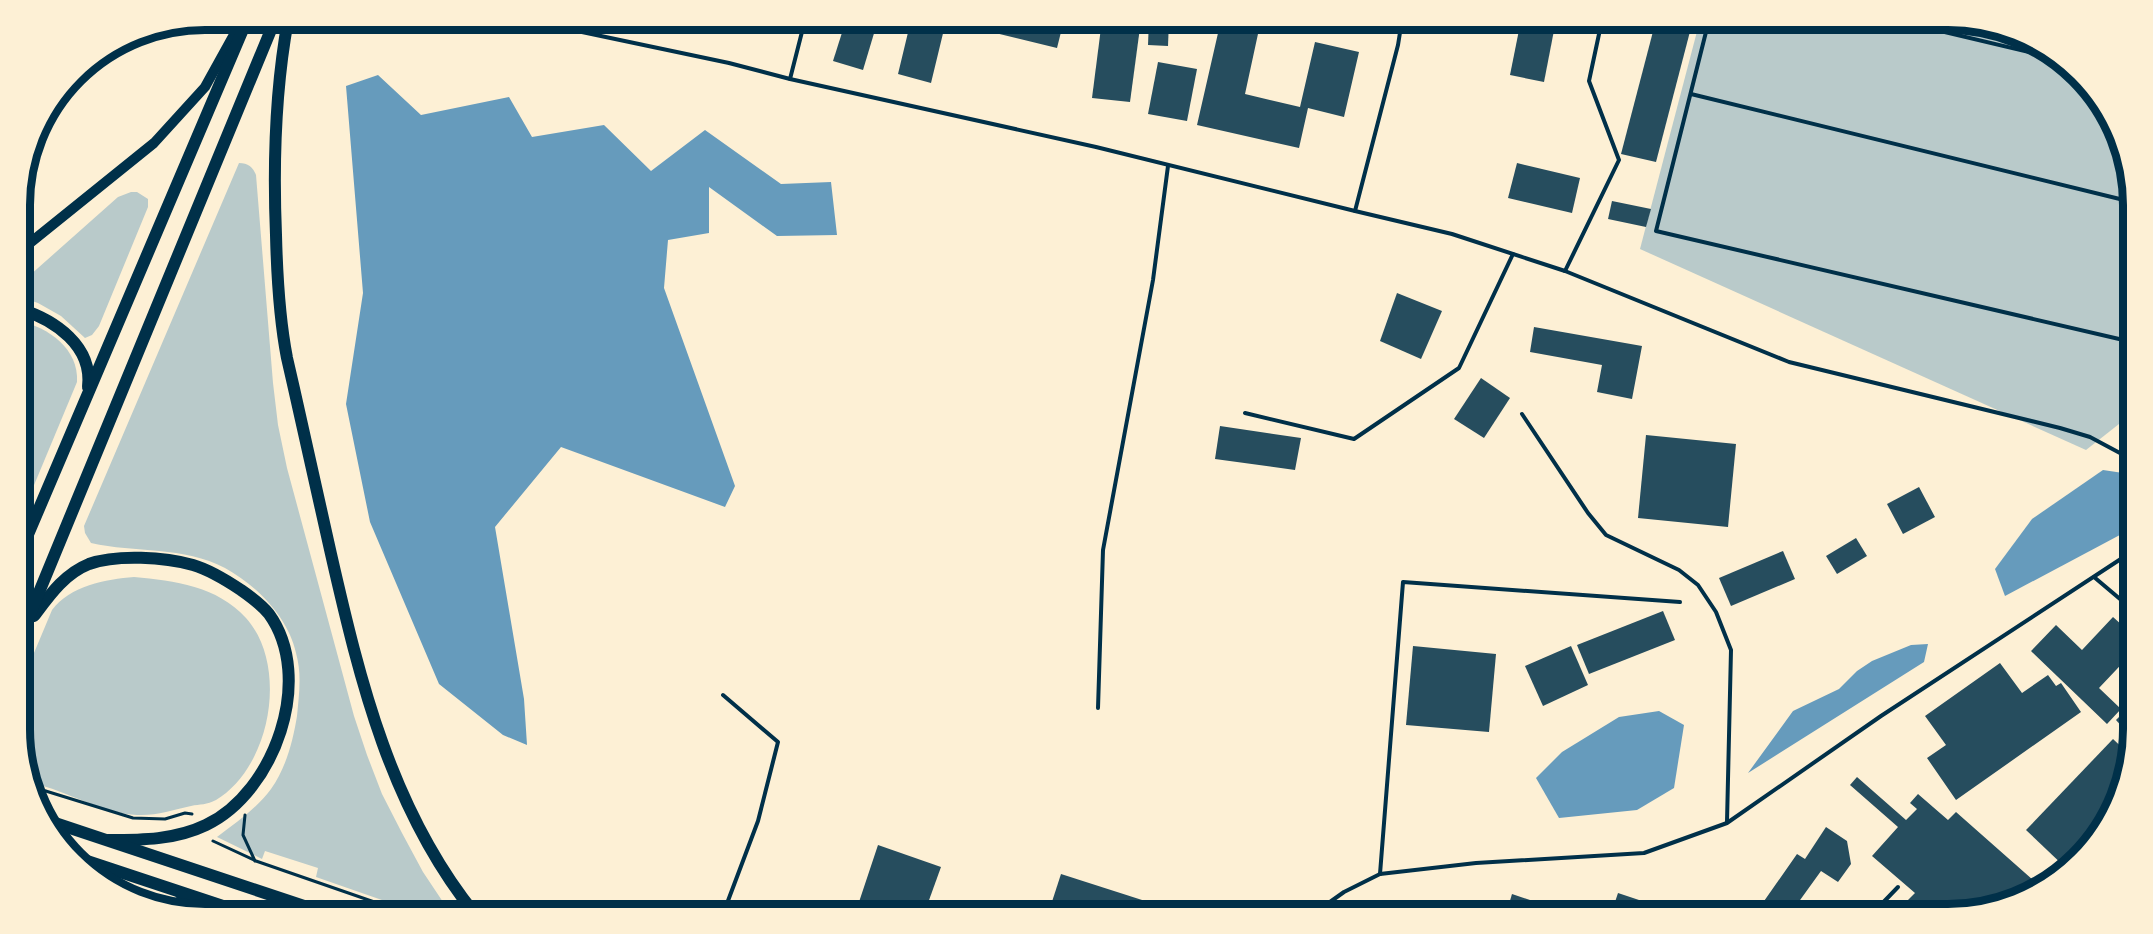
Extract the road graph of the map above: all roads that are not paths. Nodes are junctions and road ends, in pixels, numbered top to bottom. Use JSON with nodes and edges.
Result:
{"nodes":[{"id":1,"x":239,"y":30,"type":"edge"},
{"id":2,"x":241,"y":30,"type":"edge"},
{"id":3,"x":271,"y":30,"type":"edge"},
{"id":4,"x":286,"y":30,"type":"edge"},
{"id":5,"x":572,"y":30,"type":"edge"},
{"id":6,"x":802,"y":30,"type":"edge"},
{"id":7,"x":1400,"y":30,"type":"edge"},
{"id":8,"x":1600,"y":30,"type":"edge"},
{"id":9,"x":1706,"y":30,"type":"edge"},
{"id":10,"x":1935,"y":30,"type":"edge"},
{"id":11,"x":2038,"y":54,"type":"edge"},
{"id":12,"x":790,"y":79,"type":"junction"},
{"id":13,"x":1690,"y":94,"type":"junction"},
{"id":14,"x":1168,"y":166,"type":"junction"},
{"id":15,"x":2123,"y":200,"type":"edge"},
{"id":16,"x":1355,"y":211,"type":"junction"},
{"id":17,"x":30,"y":243,"type":"edge"},
{"id":18,"x":1513,"y":254,"type":"junction"},
{"id":19,"x":1565,"y":271,"type":"junction"},
{"id":20,"x":30,"y":313,"type":"edge"},
{"id":21,"x":2123,"y":340,"type":"edge"},
{"id":22,"x":85,"y":403,"type":"junction"},
{"id":23,"x":1245,"y":413,"type":"dead end"},
{"id":24,"x":1522,"y":414,"type":"dead end"},
{"id":25,"x":2123,"y":455,"type":"edge"},
{"id":26,"x":30,"y":530,"type":"edge"},
{"id":27,"x":2123,"y":558,"type":"edge"},
{"id":28,"x":2094,"y":577,"type":"junction"},
{"id":29,"x":1680,"y":602,"type":"dead end"},
{"id":30,"x":2123,"y":602,"type":"edge"},
{"id":31,"x":30,"y":613,"type":"edge"},
{"id":32,"x":30,"y":621,"type":"edge"},
{"id":33,"x":723,"y":695,"type":"dead end"},
{"id":34,"x":1098,"y":708,"type":"dead end"},
{"id":35,"x":1727,"y":823,"type":"junction"},
{"id":36,"x":58,"y":824,"type":"edge"},
{"id":37,"x":108,"y":840,"type":"junction"},
{"id":38,"x":92,"y":863,"type":"edge"},
{"id":39,"x":1380,"y":874,"type":"junction"},
{"id":40,"x":1898,"y":887,"type":"dead end"},
{"id":41,"x":178,"y":891,"type":"junction"},
{"id":42,"x":190,"y":904,"type":"edge"},
{"id":43,"x":215,"y":904,"type":"edge"},
{"id":44,"x":298,"y":904,"type":"edge"},
{"id":45,"x":468,"y":904,"type":"edge"},
{"id":46,"x":727,"y":904,"type":"edge"},
{"id":47,"x":1327,"y":904,"type":"edge"},
{"id":48,"x":1882,"y":904,"type":"edge"}],
"edges":[{"from":1,"to":17,"type":"main road"},
{"from":2,"to":22,"type":"main road"},
{"from":3,"to":31,"type":"main road"},
{"from":4,"to":45,"type":"main road"},
{"from":5,"to":12,"type":"lane"},
{"from":6,"to":12,"type":"lane"},
{"from":7,"to":16,"type":"lane"},
{"from":8,"to":19,"type":"lane"},
{"from":9,"to":13,"type":"lane"},
{"from":10,"to":11,"type":"lane"},
{"from":12,"to":14,"type":"lane"},
{"from":13,"to":15,"type":"lane"},
{"from":13,"to":21,"type":"lane"},
{"from":14,"to":16,"type":"lane"},
{"from":14,"to":34,"type":"lane"},
{"from":16,"to":18,"type":"lane"},
{"from":18,"to":19,"type":"lane"},
{"from":18,"to":23,"type":"lane"},
{"from":19,"to":25,"type":"lane"},
{"from":20,"to":22,"type":"main road"},
{"from":22,"to":26,"type":"main road"},
{"from":24,"to":35,"type":"lane"},
{"from":27,"to":28,"type":"lane"},
{"from":28,"to":30,"type":"lane"},
{"from":28,"to":35,"type":"lane"},
{"from":29,"to":39,"type":"lane"},
{"from":32,"to":37,"type":"main road"},
{"from":33,"to":46,"type":"lane"},
{"from":35,"to":39,"type":"lane"},
{"from":36,"to":37,"type":"main road"},
{"from":37,"to":44,"type":"main road"},
{"from":38,"to":41,"type":"main road"},
{"from":39,"to":47,"type":"lane"},
{"from":40,"to":48,"type":"lane"},
{"from":41,"to":42,"type":"main road"},
{"from":41,"to":43,"type":"main road"}]}
